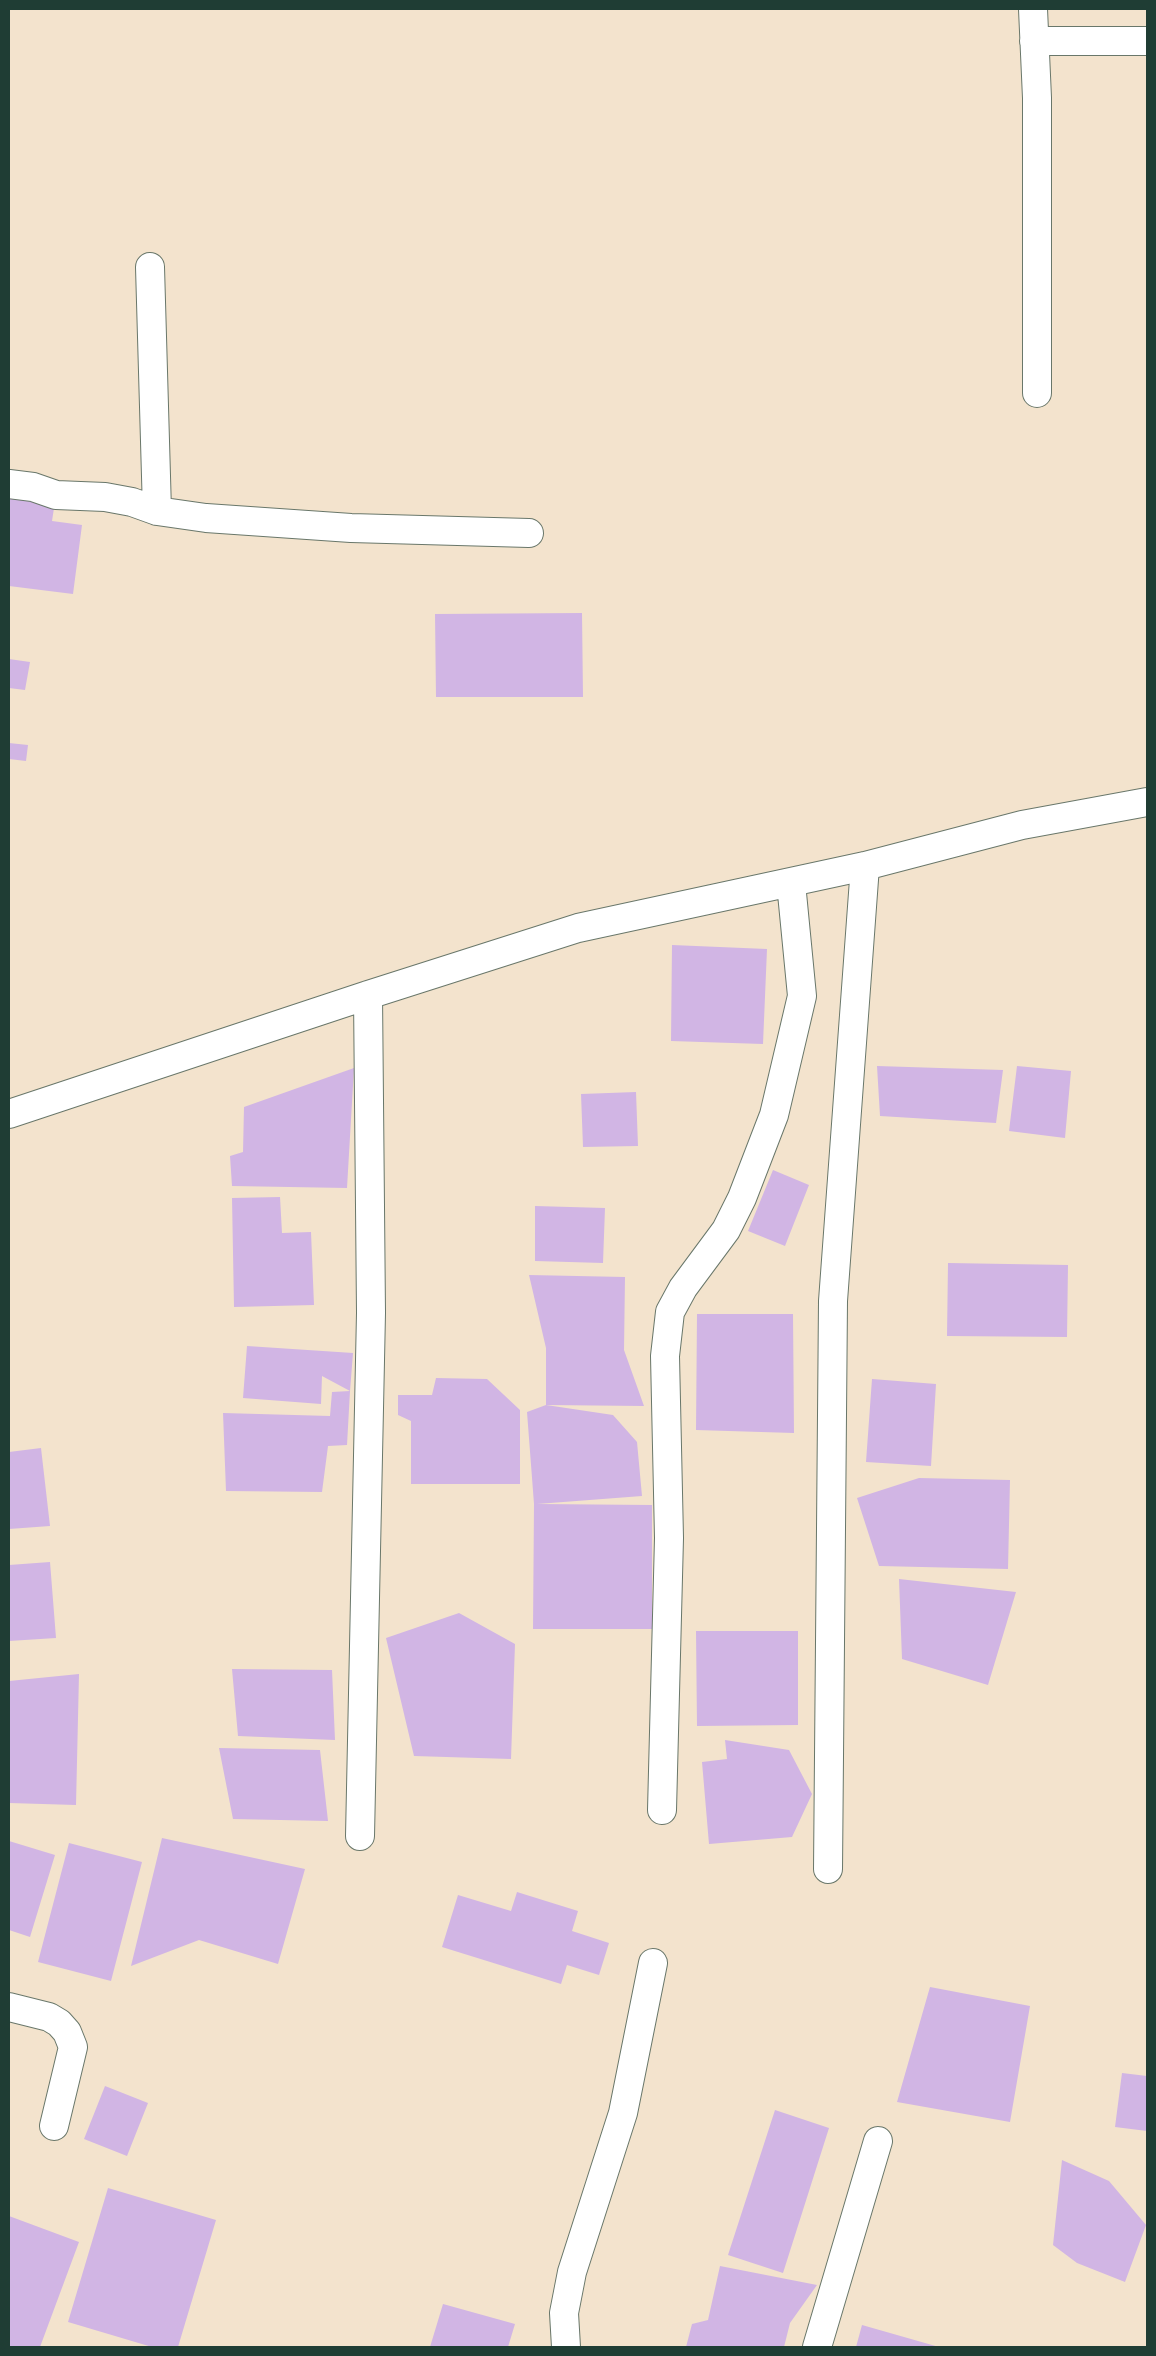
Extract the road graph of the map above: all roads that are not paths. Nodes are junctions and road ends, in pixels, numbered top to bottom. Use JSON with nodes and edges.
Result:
{"nodes":[{"id":1,"x":1032,"y":9,"type":"edge"},
{"id":2,"x":1034,"y":41,"type":"junction"},
{"id":3,"x":1147,"y":41,"type":"edge"},
{"id":4,"x":150,"y":267,"type":"dead end"},
{"id":5,"x":1037,"y":393,"type":"dead end"},
{"id":6,"x":9,"y":484,"type":"edge"},
{"id":7,"x":158,"y":511,"type":"junction"},
{"id":8,"x":529,"y":533,"type":"dead end"},
{"id":9,"x":1147,"y":802,"type":"edge"},
{"id":10,"x":865,"y":866,"type":"junction"},
{"id":11,"x":791,"y":883,"type":"junction"},
{"id":12,"x":368,"y":995,"type":"junction"},
{"id":13,"x":9,"y":1114,"type":"edge"},
{"id":14,"x":662,"y":1810,"type":"dead end"},
{"id":15,"x":360,"y":1836,"type":"dead end"},
{"id":16,"x":828,"y":1869,"type":"dead end"},
{"id":17,"x":653,"y":1963,"type":"dead end"},
{"id":18,"x":9,"y":2008,"type":"edge"},
{"id":19,"x":54,"y":2126,"type":"dead end"},
{"id":20,"x":878,"y":2141,"type":"dead end"},
{"id":21,"x":566,"y":2347,"type":"edge"},
{"id":22,"x":817,"y":2347,"type":"edge"}],
"edges":[{"from":1,"to":2,"type":"street"},
{"from":2,"to":3,"type":"street"},
{"from":2,"to":5,"type":"street"},
{"from":4,"to":7,"type":"street"},
{"from":6,"to":7,"type":"street"},
{"from":7,"to":8,"type":"street"},
{"from":9,"to":10,"type":"street"},
{"from":10,"to":11,"type":"street"},
{"from":10,"to":16,"type":"street"},
{"from":11,"to":12,"type":"street"},
{"from":11,"to":14,"type":"street"},
{"from":12,"to":13,"type":"street"},
{"from":12,"to":15,"type":"street"},
{"from":17,"to":21,"type":"street"},
{"from":18,"to":19,"type":"street"},
{"from":20,"to":22,"type":"street"}]}
